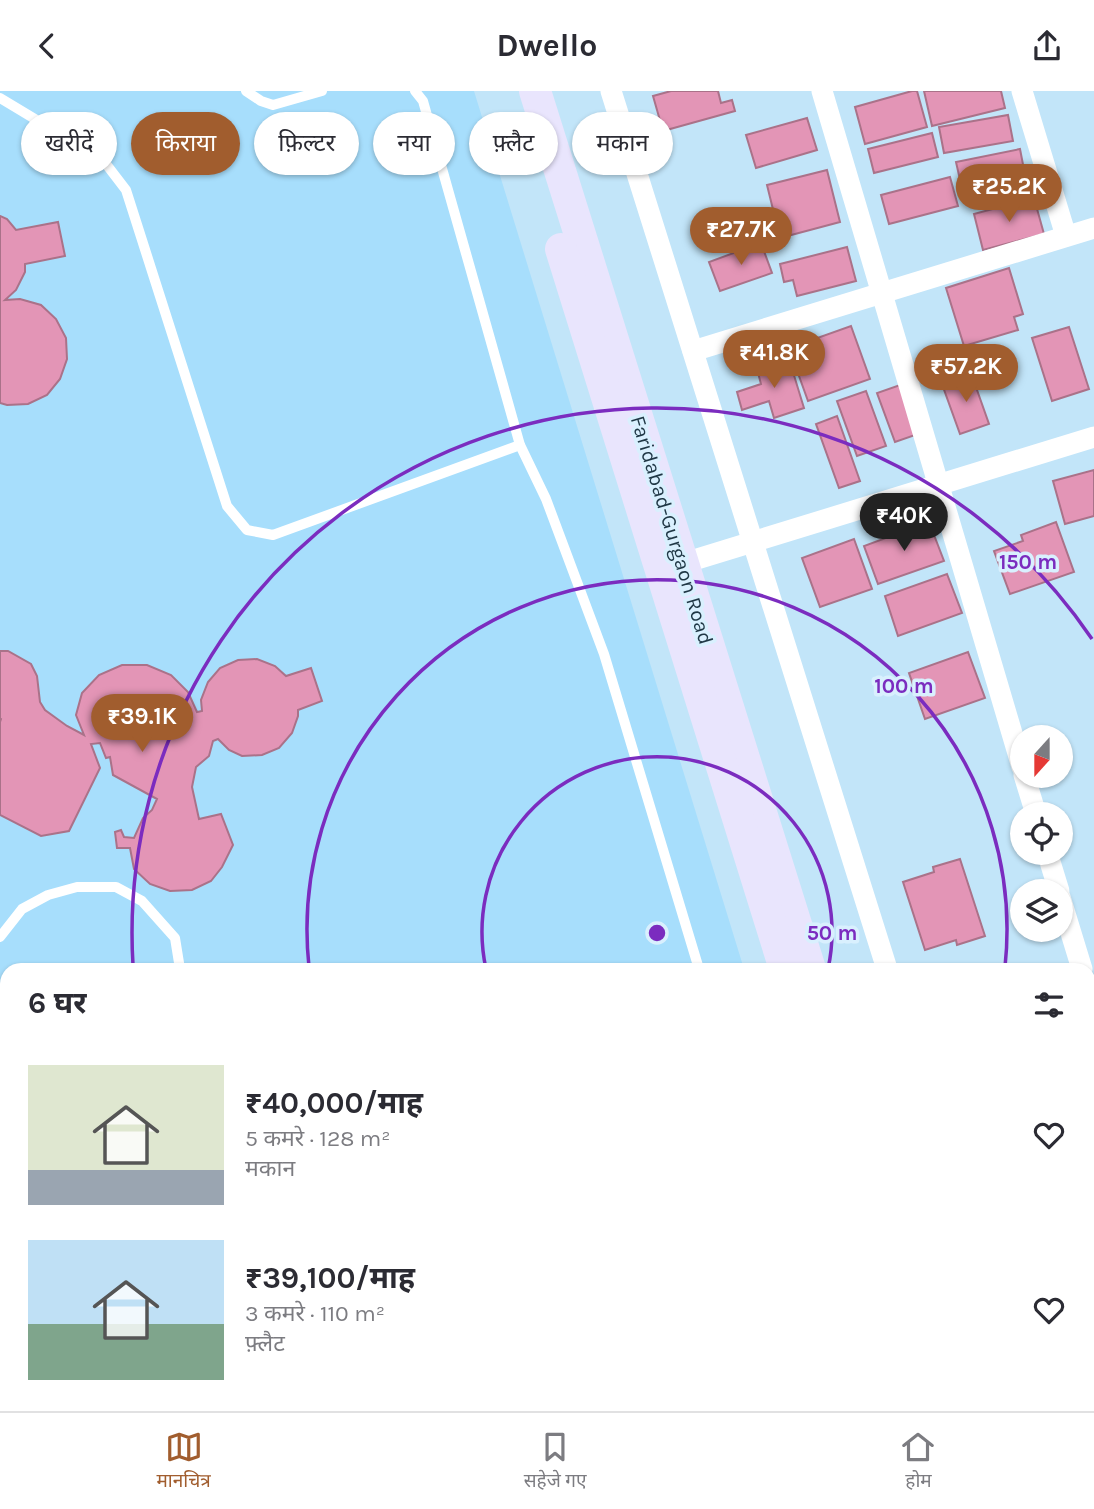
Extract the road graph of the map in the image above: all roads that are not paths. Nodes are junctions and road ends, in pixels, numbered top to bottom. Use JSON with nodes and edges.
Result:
{"nodes":[{"id":1,"x":246,"y":91,"type":"edge"},
{"id":2,"x":322,"y":91,"type":"edge"},
{"id":3,"x":415,"y":91,"type":"edge"},
{"id":4,"x":512,"y":91,"type":"edge"},
{"id":5,"x":535,"y":91,"type":"edge"},
{"id":6,"x":611,"y":91,"type":"edge"},
{"id":7,"x":822,"y":91,"type":"edge"},
{"id":8,"x":1022,"y":91,"type":"edge"},
{"id":9,"x":0,"y":97,"type":"edge"},
{"id":10,"x":1094,"y":228,"type":"edge"},
{"id":11,"x":1066,"y":236,"type":"junction"},
{"id":12,"x":881,"y":293,"type":"junction"},
{"id":13,"x":693,"y":351,"type":"junction"},
{"id":14,"x":1094,"y":437,"type":"edge"},
{"id":15,"x":520,"y":445,"type":"junction"},
{"id":16,"x":938,"y":485,"type":"junction"},
{"id":17,"x":752,"y":543,"type":"junction"},
{"id":18,"x":672,"y":567,"type":"junction"},
{"id":19,"x":1010,"y":727,"type":"edge"},
{"id":20,"x":1073,"y":922,"type":"edge"},
{"id":21,"x":0,"y":937,"type":"edge"},
{"id":22,"x":1085,"y":945,"type":"edge"},
{"id":23,"x":179,"y":963,"type":"edge"},
{"id":24,"x":697,"y":963,"type":"edge"},
{"id":25,"x":783,"y":963,"type":"edge"},
{"id":26,"x":808,"y":963,"type":"edge"},
{"id":27,"x":885,"y":963,"type":"edge"},
{"id":28,"x":1083,"y":963,"type":"edge"}],
"edges":[{"from":1,"to":2,"type":"lane"},
{"from":3,"to":15,"type":"lane"},
{"from":4,"to":18,"type":"main road","name":"Faridabad-Gurgaon Road"},
{"from":5,"to":18,"type":"main road","name":"Faridabad-Gurgaon Road"},
{"from":6,"to":13,"type":"street"},
{"from":7,"to":12,"type":"street"},
{"from":8,"to":11,"type":"street"},
{"from":9,"to":15,"type":"lane"},
{"from":10,"to":11,"type":"street"},
{"from":11,"to":12,"type":"street"},
{"from":12,"to":13,"type":"street"},
{"from":12,"to":16,"type":"street"},
{"from":13,"to":17,"type":"street"},
{"from":14,"to":16,"type":"street"},
{"from":15,"to":24,"type":"lane"},
{"from":16,"to":17,"type":"street"},
{"from":16,"to":19,"type":"street"},
{"from":17,"to":18,"type":"street"},
{"from":17,"to":27,"type":"street"},
{"from":18,"to":25,"type":"main road","name":"Faridabad-Gurgaon Road"},
{"from":18,"to":26,"type":"main road","name":"Faridabad-Gurgaon Road"},
{"from":20,"to":22,"type":"street"},
{"from":21,"to":23,"type":"lane"},
{"from":22,"to":28,"type":"street"}]}
